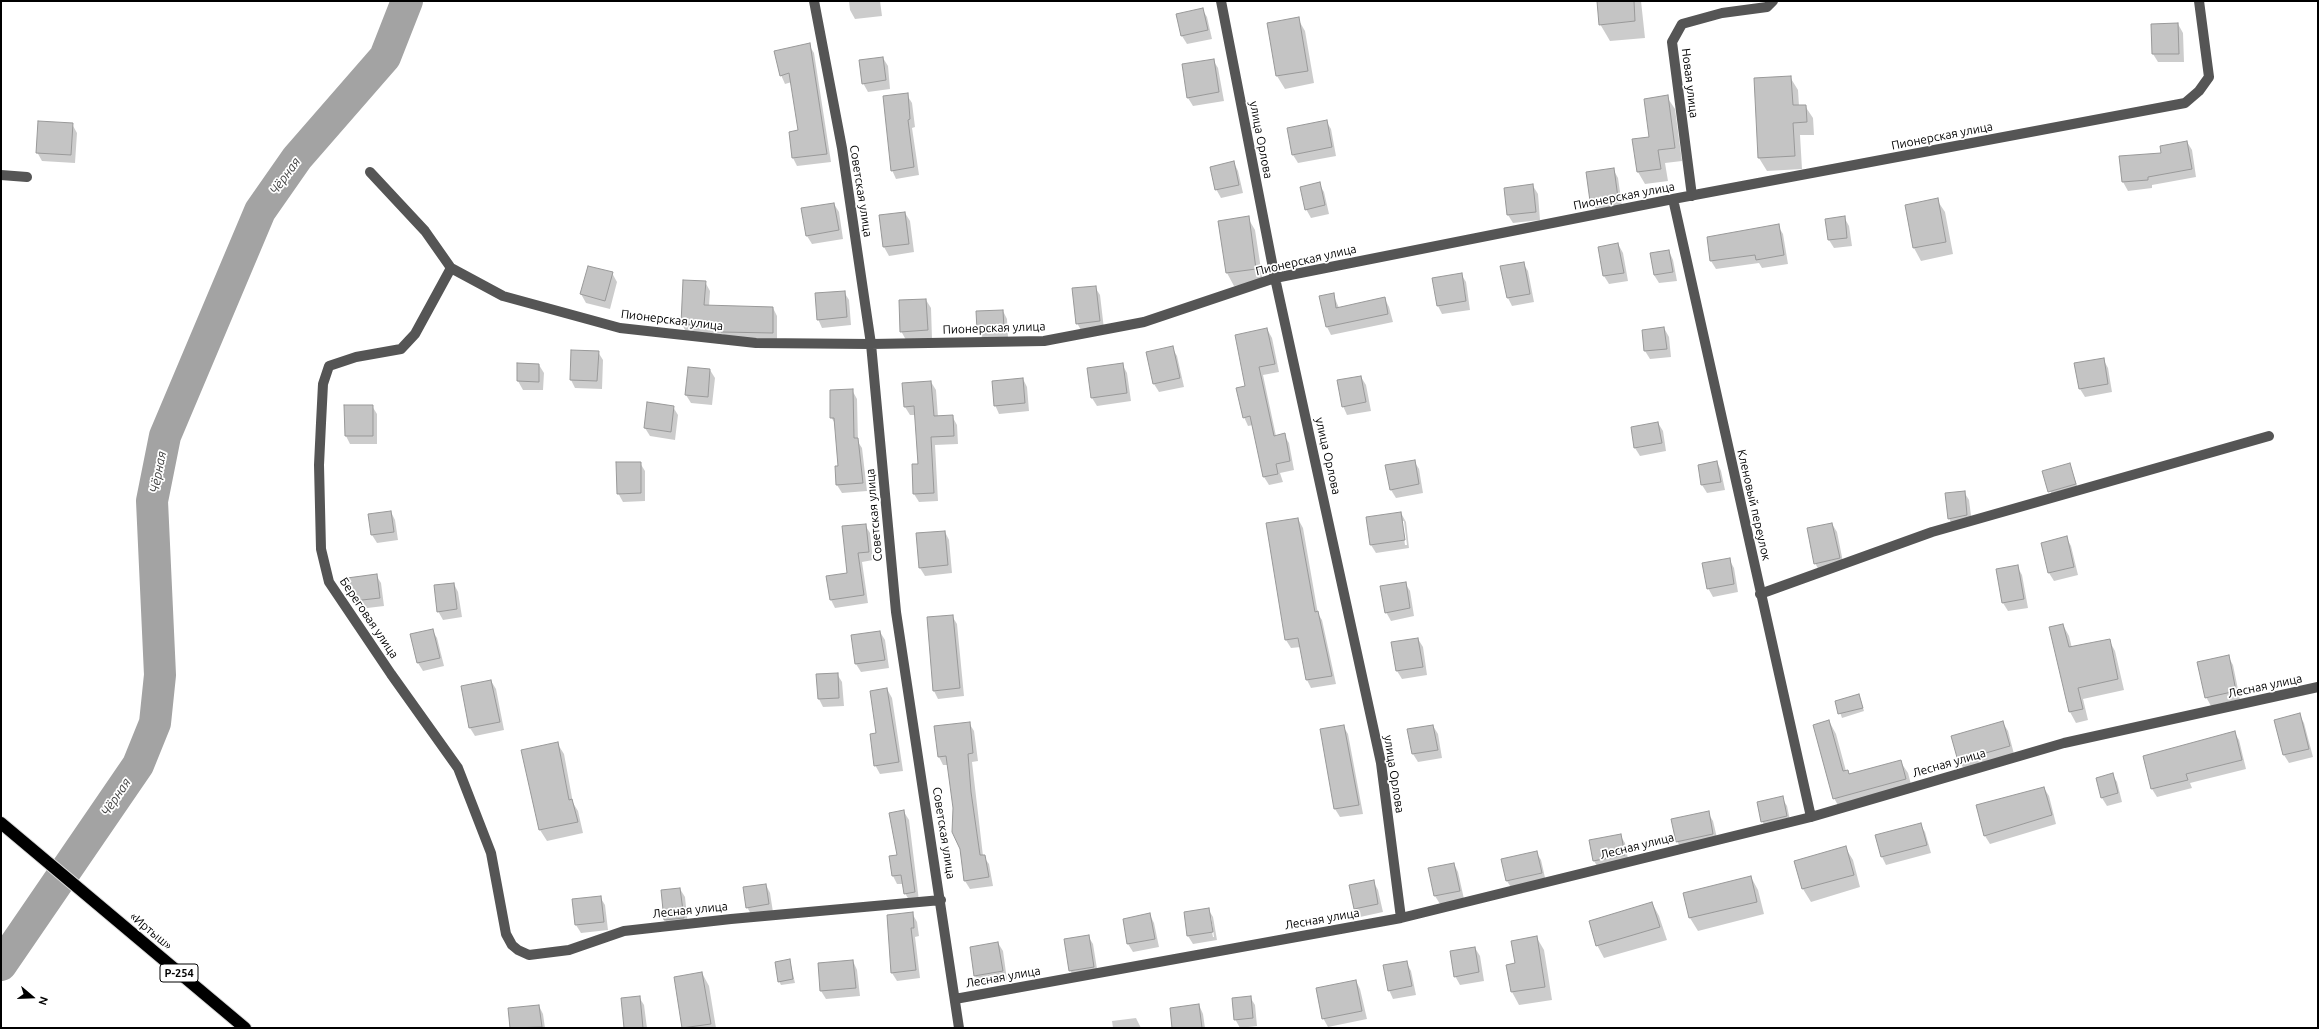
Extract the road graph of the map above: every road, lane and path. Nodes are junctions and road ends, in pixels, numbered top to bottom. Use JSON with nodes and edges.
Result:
{"nodes":[{"id":1,"x":814,"y":1,"type":"edge"},
{"id":2,"x":1221,"y":1,"type":"edge"},
{"id":3,"x":1773,"y":1,"type":"edge"},
{"id":4,"x":2199,"y":1,"type":"edge"},
{"id":5,"x":370,"y":172,"type":"dead end"},
{"id":6,"x":1,"y":175,"type":"edge"},
{"id":7,"x":28,"y":177,"type":"dead end"},
{"id":8,"x":1692,"y":196,"type":"junction"},
{"id":9,"x":1673,"y":199,"type":"junction"},
{"id":10,"x":451,"y":268,"type":"junction"},
{"id":11,"x":1275,"y":278,"type":"junction"},
{"id":12,"x":871,"y":344,"type":"junction"},
{"id":13,"x":2269,"y":436,"type":"dead end"},
{"id":14,"x":1760,"y":594,"type":"junction"},
{"id":15,"x":2318,"y":687,"type":"edge"},
{"id":16,"x":1811,"y":817,"type":"junction"},
{"id":17,"x":1,"y":823,"type":"edge"},
{"id":18,"x":941,"y":900,"type":"junction"},
{"id":19,"x":1401,"y":918,"type":"junction"},
{"id":20,"x":518,"y":950,"type":"joint"},
{"id":21,"x":955,"y":998,"type":"junction"},
{"id":22,"x":244,"y":1028,"type":"edge"},
{"id":23,"x":959,"y":1028,"type":"edge"}],
"edges":[{"from":1,"to":12,"type":"street","name":"Советская улица"},
{"from":2,"to":11,"type":"street","name":"улица Орлова"},
{"from":3,"to":8,"type":"street","name":"Новая улица"},
{"from":4,"to":8,"type":"street","name":"Пионерская улица"},
{"from":5,"to":10,"type":"street","name":"Пионерская улица"},
{"from":6,"to":7,"type":"street"},
{"from":8,"to":9,"type":"street","name":"Пионерская улица"},
{"from":9,"to":11,"type":"street","name":"Пионерская улица"},
{"from":9,"to":14,"type":"street","name":"Кленовый переулок"},
{"from":10,"to":12,"type":"street","name":"Пионерская улица"},
{"from":10,"to":20,"type":"street","name":"Береговая улица"},
{"from":11,"to":12,"type":"street","name":"Пионерская улица"},
{"from":11,"to":19,"type":"street","name":"улица Орлова"},
{"from":12,"to":18,"type":"street","name":"Советская улица"},
{"from":13,"to":14,"type":"street"},
{"from":14,"to":16,"type":"street","name":"Кленовый переулок"},
{"from":15,"to":16,"type":"street","name":"Лесная улица"},
{"from":16,"to":19,"type":"street","name":"Лесная улица"},
{"from":17,"to":22,"type":"highway","name":"«Иртыш»","number":"Р-254"},
{"from":18,"to":20,"type":"street","name":"Лесная улица"},
{"from":18,"to":21,"type":"street","name":"Советская улица"},
{"from":19,"to":21,"type":"street","name":"Лесная улица"},
{"from":21,"to":23,"type":"street","name":"Советская улица"}]}
